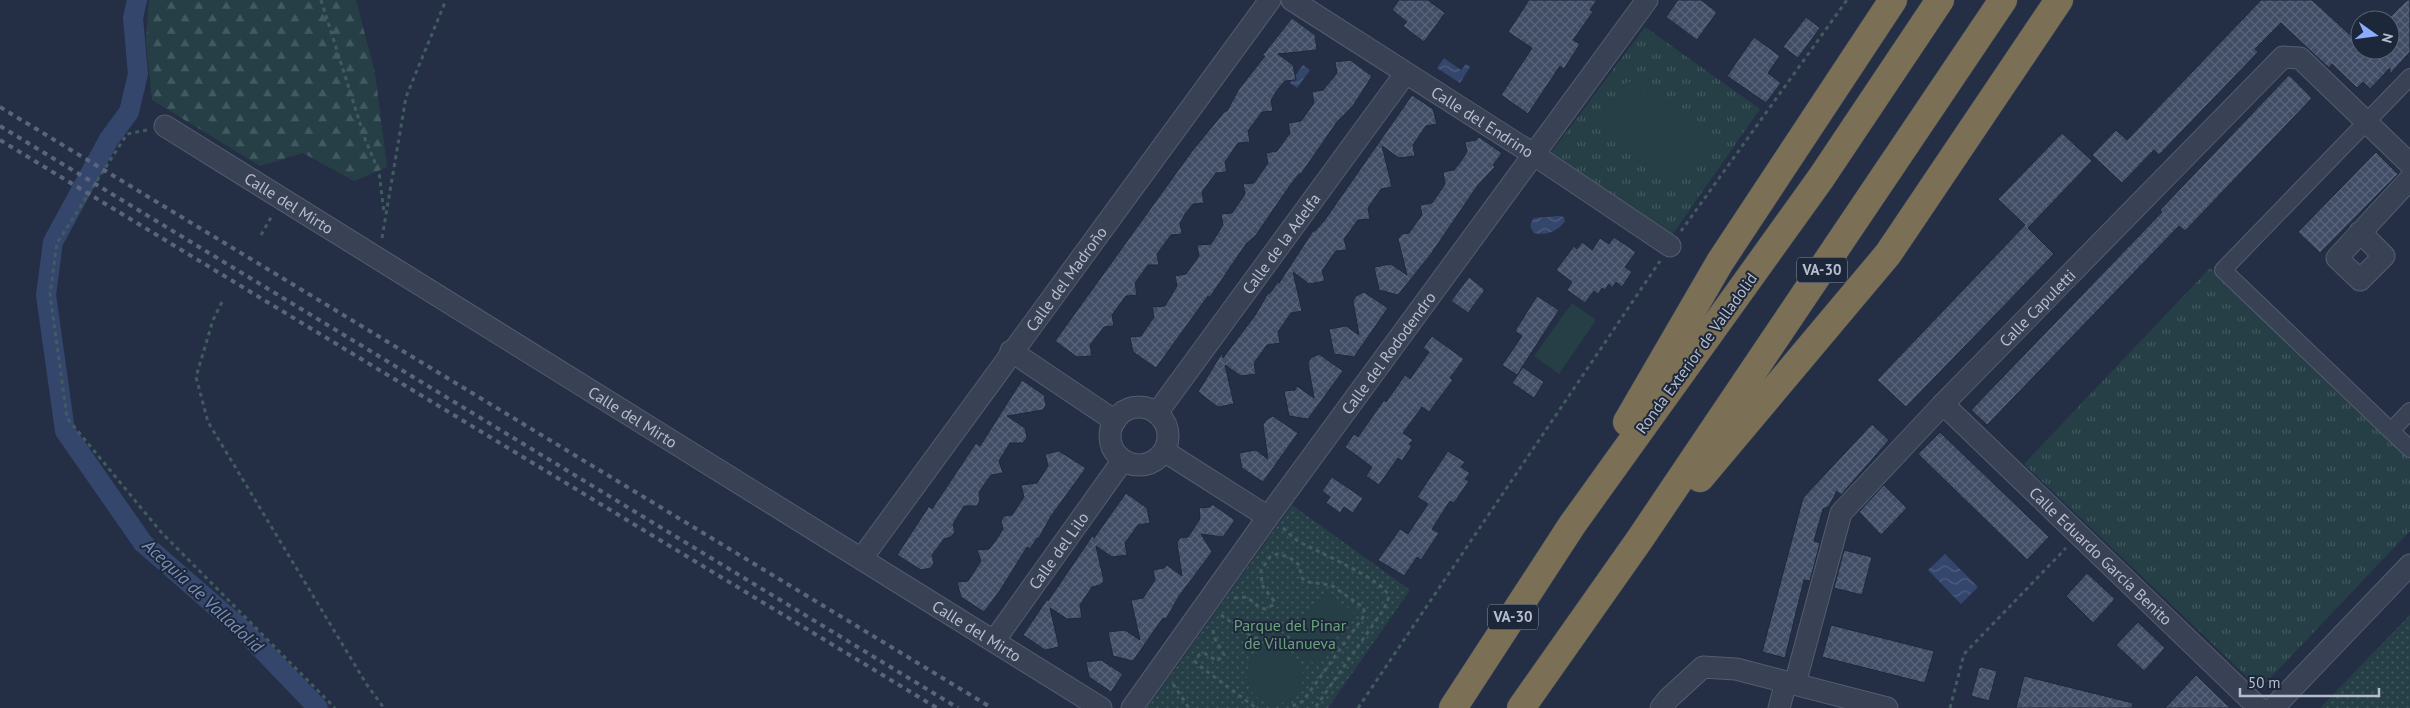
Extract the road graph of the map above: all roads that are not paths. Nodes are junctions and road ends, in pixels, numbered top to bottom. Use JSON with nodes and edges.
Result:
{"nodes":[{"id":1,"x":1270,"y":0,"type":"edge"},
{"id":2,"x":1292,"y":0,"type":"edge"},
{"id":3,"x":1647,"y":0,"type":"edge"},
{"id":4,"x":1893,"y":0,"type":"edge"},
{"id":5,"x":1940,"y":0,"type":"edge"},
{"id":6,"x":2003,"y":0,"type":"edge"},
{"id":7,"x":2059,"y":0,"type":"edge"},
{"id":8,"x":1405,"y":74,"type":"junction"},
{"id":9,"x":2410,"y":76,"type":"edge"},
{"id":10,"x":2366,"y":122,"type":"junction"},
{"id":11,"x":165,"y":126,"type":"road end"},
{"id":12,"x":1533,"y":154,"type":"junction"},
{"id":13,"x":2410,"y":164,"type":"edge"},
{"id":14,"x":2410,"y":179,"type":"edge"},
{"id":15,"x":2360,"y":232,"type":"dead end"},
{"id":16,"x":1670,"y":246,"type":"road end"},
{"id":17,"x":1011,"y":351,"type":"junction"},
{"id":18,"x":1943,"y":404,"type":"junction"},
{"id":19,"x":2410,"y":412,"type":"edge"},
{"id":20,"x":1157,"y":413,"type":"junction"},
{"id":21,"x":1115,"y":421,"type":"junction"},
{"id":22,"x":2392,"y":431,"type":"junction"},
{"id":23,"x":2410,"y":449,"type":"edge"},
{"id":24,"x":1164,"y":451,"type":"junction"},
{"id":25,"x":1123,"y":460,"type":"junction"},
{"id":26,"x":1268,"y":517,"type":"junction"},
{"id":27,"x":1572,"y":525,"type":"junction"},
{"id":28,"x":1640,"y":539,"type":"junction"},
{"id":29,"x":862,"y":558,"type":"junction"},
{"id":30,"x":2410,"y":565,"type":"edge"},
{"id":31,"x":994,"y":641,"type":"junction"},
{"id":32,"x":1790,"y":683,"type":"junction"},
{"id":33,"x":1101,"y":708,"type":"edge"},
{"id":34,"x":1132,"y":708,"type":"edge"},
{"id":35,"x":1453,"y":708,"type":"edge"},
{"id":36,"x":1521,"y":708,"type":"edge"},
{"id":37,"x":1661,"y":708,"type":"edge"},
{"id":38,"x":1779,"y":708,"type":"edge"},
{"id":39,"x":1887,"y":708,"type":"edge"},
{"id":40,"x":2258,"y":708,"type":"edge"},
{"id":41,"x":2273,"y":708,"type":"edge"}],
"edges":[{"from":1,"to":17,"type":"street","name":"Calle del Madroño"},
{"from":2,"to":8,"type":"street","name":"Calle del Endrino"},
{"from":3,"to":12,"type":"street","name":"Calle del Rododendro"},
{"from":4,"to":27,"type":"highway"},
{"from":5,"to":27,"type":"highway","name":"Ronda Exterior de Valladolid","number":"VA-30"},
{"from":6,"to":28,"type":"highway","number":"VA-30"},
{"from":7,"to":28,"type":"highway"},
{"from":8,"to":12,"type":"street","name":"Calle del Endrino"},
{"from":8,"to":20,"type":"street","name":"Calle de la Adelfa"},
{"from":9,"to":10,"type":"street"},
{"from":10,"to":13,"type":"street","name":"Calle Capuletti"},
{"from":10,"to":18,"type":"street","name":"Calle Capuletti"},
{"from":10,"to":22,"type":"street"},
{"from":11,"to":29,"type":"street","name":"Calle del Mirto"},
{"from":12,"to":16,"type":"street","name":"Calle del Endrino"},
{"from":12,"to":26,"type":"street","name":"Calle del Rododendro"},
{"from":14,"to":15,"type":"street"},
{"from":17,"to":21,"type":"street"},
{"from":17,"to":29,"type":"street","name":"Calle del Madroño"},
{"from":18,"to":32,"type":"street","name":"Calle Capuletti"},
{"from":18,"to":40,"type":"street","name":"Calle Eduardo García Benito"},
{"from":19,"to":22,"type":"street"},
{"from":20,"to":21,"type":"street"},
{"from":20,"to":24,"type":"street"},
{"from":21,"to":25,"type":"street"},
{"from":22,"to":23,"type":"street"},
{"from":24,"to":25,"type":"street"},
{"from":24,"to":26,"type":"street"},
{"from":25,"to":31,"type":"street","name":"Calle del Lilo"},
{"from":26,"to":34,"type":"street","name":"Calle del Rododendro"},
{"from":27,"to":35,"type":"highway","name":"Ronda Exterior de Valladolid","number":"VA-30"},
{"from":28,"to":36,"type":"highway","number":"VA-30"},
{"from":29,"to":31,"type":"street","name":"Calle del Mirto"},
{"from":30,"to":41,"type":"street"},
{"from":31,"to":33,"type":"street","name":"Calle del Mirto"},
{"from":32,"to":37,"type":"street"},
{"from":32,"to":38,"type":"street","name":"Calle Capuletti"},
{"from":32,"to":39,"type":"street"}]}
